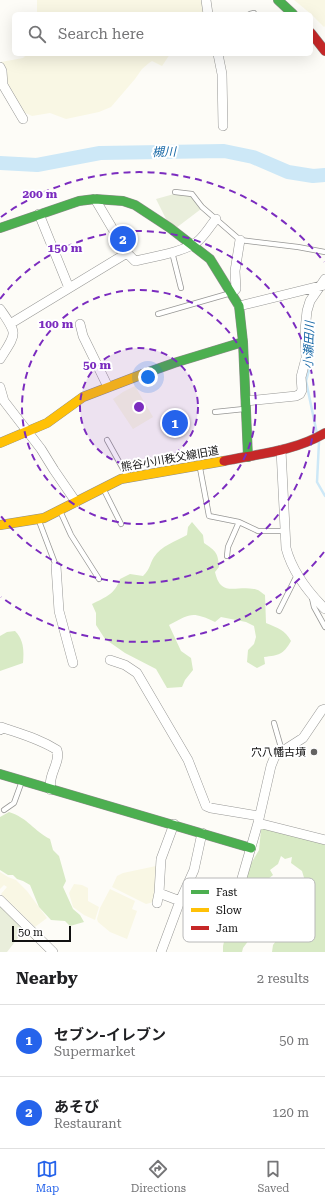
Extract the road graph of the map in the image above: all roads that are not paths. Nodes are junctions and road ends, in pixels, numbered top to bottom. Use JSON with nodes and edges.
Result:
{"nodes":[{"id":1,"x":206,"y":0,"type":"edge"},
{"id":2,"x":278,"y":0,"type":"edge"},
{"id":3,"x":206,"y":12,"type":"edge"},
{"id":4,"x":291,"y":12,"type":"edge"},
{"id":5,"x":313,"y":36,"type":"edge"},
{"id":6,"x":325,"y":51,"type":"edge"},
{"id":7,"x":218,"y":56,"type":"edge"},
{"id":8,"x":0,"y":67,"type":"edge"},
{"id":9,"x":23,"y":120,"type":"dead end"},
{"id":10,"x":223,"y":126,"type":"dead end"},
{"id":11,"x":175,"y":192,"type":"dead end"},
{"id":12,"x":95,"y":198,"type":"junction"},
{"id":13,"x":39,"y":214,"type":"junction"},
{"id":14,"x":216,"y":219,"type":"junction"},
{"id":15,"x":0,"y":228,"type":"edge"},
{"id":16,"x":240,"y":240,"type":"junction"},
{"id":17,"x":191,"y":245,"type":"junction"},
{"id":18,"x":172,"y":252,"type":"junction"},
{"id":19,"x":325,"y":252,"type":"edge"},
{"id":20,"x":127,"y":253,"type":"junction"},
{"id":21,"x":324,"y":283,"type":"edge"},
{"id":22,"x":69,"y":288,"type":"junction"},
{"id":23,"x":181,"y":288,"type":"dead end"},
{"id":24,"x":232,"y":293,"type":"junction"},
{"id":25,"x":238,"y":306,"type":"junction"},
{"id":26,"x":0,"y":309,"type":"edge"},
{"id":27,"x":158,"y":314,"type":"dead end"},
{"id":28,"x":10,"y":324,"type":"junction"},
{"id":29,"x":80,"y":324,"type":"dead end"},
{"id":30,"x":243,"y":342,"type":"junction"},
{"id":31,"x":0,"y":358,"type":"edge"},
{"id":32,"x":108,"y":387,"type":"junction"},
{"id":33,"x":0,"y":388,"type":"edge"},
{"id":34,"x":2,"y":401,"type":"edge"},
{"id":35,"x":246,"y":405,"type":"junction"},
{"id":36,"x":215,"y":412,"type":"dead end"},
{"id":37,"x":28,"y":432,"type":"junction"},
{"id":38,"x":325,"y":433,"type":"edge"},
{"id":39,"x":107,"y":440,"type":"dead end"},
{"id":40,"x":0,"y":443,"type":"edge"},
{"id":41,"x":281,"y":450,"type":"junction"},
{"id":42,"x":248,"y":457,"type":"junction"},
{"id":43,"x":199,"y":466,"type":"junction"},
{"id":44,"x":128,"y":477,"type":"junction"},
{"id":45,"x":103,"y":488,"type":"junction"},
{"id":46,"x":76,"y":502,"type":"junction"},
{"id":47,"x":60,"y":511,"type":"junction"},
{"id":48,"x":38,"y":519,"type":"junction"},
{"id":49,"x":240,"y":522,"type":"junction"},
{"id":50,"x":122,"y":524,"type":"dead end"},
{"id":51,"x":0,"y":525,"type":"edge"},
{"id":52,"x":284,"y":531,"type":"junction"},
{"id":53,"x":227,"y":556,"type":"dead end"},
{"id":54,"x":56,"y":566,"type":"joint"},
{"id":55,"x":298,"y":574,"type":"junction"},
{"id":56,"x":99,"y":579,"type":"dead end"},
{"id":57,"x":311,"y":596,"type":"junction"},
{"id":58,"x":325,"y":609,"type":"edge"},
{"id":59,"x":279,"y":611,"type":"dead end"},
{"id":60,"x":325,"y":627,"type":"edge"},
{"id":61,"x":110,"y":660,"type":"dead end"},
{"id":62,"x":73,"y":663,"type":"dead end"},
{"id":63,"x":325,"y":709,"type":"edge"},
{"id":64,"x":274,"y":723,"type":"dead end"},
{"id":65,"x":0,"y":728,"type":"edge"},
{"id":66,"x":282,"y":751,"type":"junction"},
{"id":67,"x":0,"y":774,"type":"edge"},
{"id":68,"x":22,"y":781,"type":"junction"},
{"id":69,"x":51,"y":790,"type":"junction"},
{"id":70,"x":4,"y":810,"type":"dead end"},
{"id":71,"x":259,"y":820,"type":"junction"},
{"id":72,"x":174,"y":824,"type":"junction"},
{"id":73,"x":202,"y":832,"type":"junction"},
{"id":74,"x":325,"y":840,"type":"edge"},
{"id":75,"x":251,"y":848,"type":"junction"},
{"id":76,"x":190,"y":878,"type":"edge"},
{"id":77,"x":242,"y":878,"type":"edge"},
{"id":78,"x":159,"y":893,"type":"junction"},
{"id":79,"x":183,"y":894,"type":"edge"},
{"id":80,"x":0,"y":900,"type":"edge"},
{"id":81,"x":180,"y":901,"type":"junction"},
{"id":82,"x":157,"y":903,"type":"dead end"},
{"id":83,"x":53,"y":952,"type":"edge"},
{"id":84,"x":161,"y":952,"type":"edge"}],
"edges":[{"from":1,"to":3,"type":"street"},
{"from":2,"to":4,"type":"street"},
{"from":5,"to":6,"type":"street"},
{"from":7,"to":10,"type":"street"},
{"from":8,"to":9,"type":"street"},
{"from":11,"to":14,"type":"lane"},
{"from":12,"to":13,"type":"street"},
{"from":12,"to":17,"type":"street"},
{"from":12,"to":20,"type":"street"},
{"from":13,"to":15,"type":"street"},
{"from":13,"to":22,"type":"street"},
{"from":14,"to":16,"type":"lane"},
{"from":14,"to":17,"type":"street"},
{"from":16,"to":19,"type":"lane"},
{"from":16,"to":24,"type":"street"},
{"from":17,"to":18,"type":"street"},
{"from":17,"to":24,"type":"street"},
{"from":18,"to":20,"type":"street"},
{"from":18,"to":23,"type":"lane"},
{"from":20,"to":22,"type":"street"},
{"from":21,"to":25,"type":"street"},
{"from":21,"to":35,"type":"street"},
{"from":22,"to":28,"type":"street"},
{"from":24,"to":25,"type":"street"},
{"from":24,"to":27,"type":"lane"},
{"from":25,"to":30,"type":"street"},
{"from":26,"to":28,"type":"street"},
{"from":28,"to":31,"type":"street"},
{"from":29,"to":32,"type":"street"},
{"from":30,"to":32,"type":"street"},
{"from":30,"to":35,"type":"street"},
{"from":32,"to":37,"type":"street"},
{"from":33,"to":34,"type":"street"},
{"from":34,"to":37,"type":"street"},
{"from":35,"to":36,"type":"lane"},
{"from":35,"to":42,"type":"street"},
{"from":37,"to":40,"type":"street"},
{"from":37,"to":46,"type":"street"},
{"from":38,"to":41,"type":"street","name":"熊谷小川秩父線旧道"},
{"from":39,"to":44,"type":"lane"},
{"from":41,"to":42,"type":"street","name":"熊谷小川秩父線旧道"},
{"from":41,"to":52,"type":"street"},
{"from":42,"to":43,"type":"street","name":"熊谷小川秩父線旧道"},
{"from":43,"to":44,"type":"street","name":"熊谷小川秩父線旧道"},
{"from":43,"to":49,"type":"lane"},
{"from":44,"to":45,"type":"street","name":"熊谷小川秩父線旧道"},
{"from":45,"to":46,"type":"street","name":"熊谷小川秩父線旧道"},
{"from":45,"to":50,"type":"lane"},
{"from":46,"to":47,"type":"street","name":"熊谷小川秩父線旧道"},
{"from":47,"to":48,"type":"street","name":"熊谷小川秩父線旧道"},
{"from":47,"to":56,"type":"lane"},
{"from":48,"to":51,"type":"street","name":"熊谷小川秩父線旧道"},
{"from":48,"to":54,"type":"lane"},
{"from":49,"to":52,"type":"lane"},
{"from":49,"to":53,"type":"lane"},
{"from":52,"to":55,"type":"street"},
{"from":54,"to":62,"type":"street"},
{"from":55,"to":57,"type":"street"},
{"from":55,"to":59,"type":"lane"},
{"from":57,"to":58,"type":"street"},
{"from":57,"to":60,"type":"lane"},
{"from":61,"to":71,"type":"street"},
{"from":63,"to":66,"type":"street"},
{"from":64,"to":66,"type":"lane"},
{"from":65,"to":69,"type":"street"},
{"from":66,"to":71,"type":"street"},
{"from":67,"to":68,"type":"street"},
{"from":68,"to":69,"type":"street"},
{"from":68,"to":70,"type":"lane"},
{"from":69,"to":72,"type":"street"},
{"from":71,"to":74,"type":"street"},
{"from":71,"to":75,"type":"street"},
{"from":72,"to":73,"type":"street"},
{"from":72,"to":78,"type":"street"},
{"from":73,"to":75,"type":"street"},
{"from":73,"to":76,"type":"street"},
{"from":75,"to":77,"type":"street"},
{"from":78,"to":81,"type":"street"},
{"from":78,"to":82,"type":"street"},
{"from":79,"to":81,"type":"street"},
{"from":80,"to":83,"type":"street"},
{"from":81,"to":84,"type":"street"}]}
